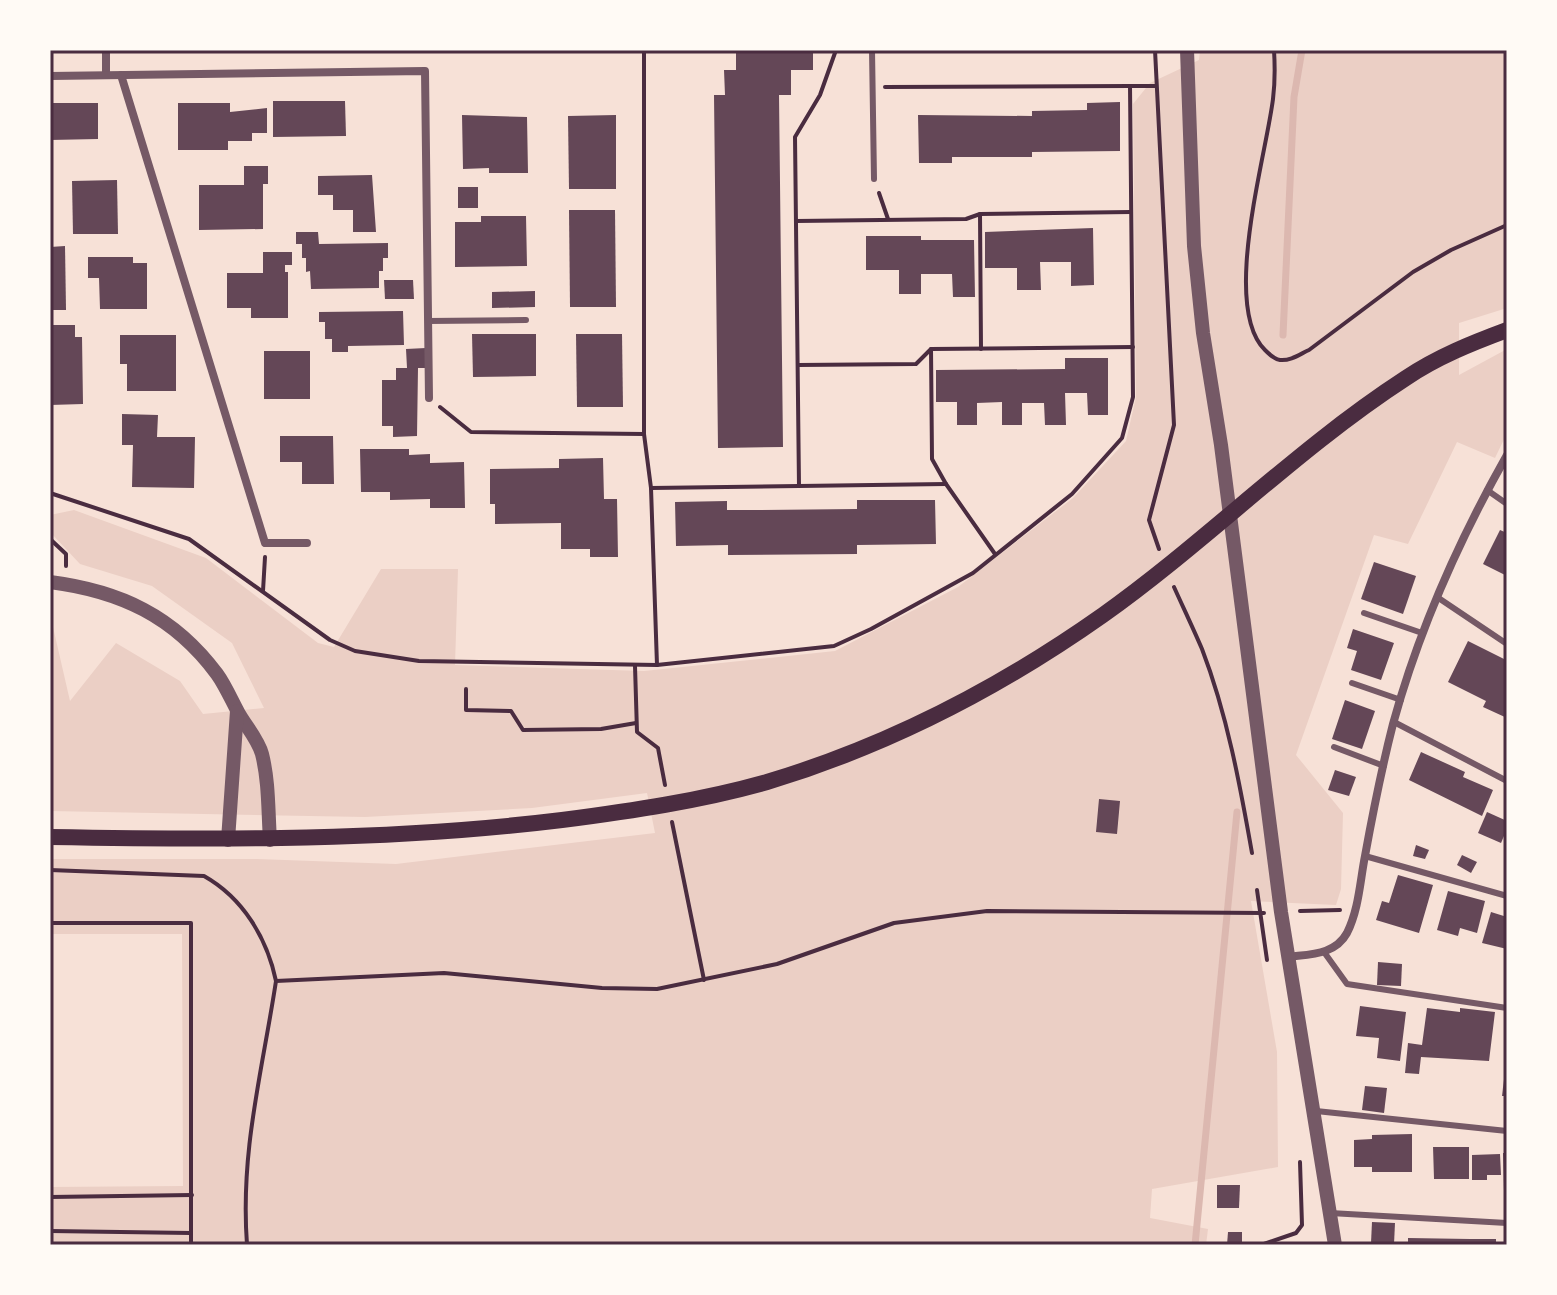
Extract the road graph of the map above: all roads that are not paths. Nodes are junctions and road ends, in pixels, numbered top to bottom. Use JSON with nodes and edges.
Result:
{"nodes":[{"id":1,"x":106,"y":50,"type":"edge"},
{"id":2,"x":872,"y":50,"type":"edge"},
{"id":3,"x":1187,"y":50,"type":"edge"},
{"id":4,"x":106,"y":75,"type":"junction"},
{"id":5,"x":121,"y":75,"type":"junction"},
{"id":6,"x":50,"y":76,"type":"edge"},
{"id":7,"x":874,"y":179,"type":"road end"},
{"id":8,"x":526,"y":320,"type":"dead end"},
{"id":9,"x":428,"y":321,"type":"junction"},
{"id":10,"x":1507,"y":330,"type":"edge"},
{"id":11,"x":429,"y":398,"type":"road end"},
{"id":12,"x":1507,"y":455,"type":"edge"},
{"id":13,"x":1487,"y":490,"type":"junction"},
{"id":14,"x":1507,"y":504,"type":"edge"},
{"id":15,"x":1229,"y":515,"type":"junction"},
{"id":16,"x":307,"y":543,"type":"dead end"},
{"id":17,"x":50,"y":582,"type":"edge"},
{"id":18,"x":1437,"y":597,"type":"junction"},
{"id":19,"x":1364,"y":613,"type":"dead end"},
{"id":20,"x":1422,"y":633,"type":"junction"},
{"id":21,"x":1507,"y":644,"type":"edge"},
{"id":22,"x":1352,"y":683,"type":"dead end"},
{"id":23,"x":1401,"y":700,"type":"junction"},
{"id":24,"x":237,"y":711,"type":"junction"},
{"id":25,"x":1394,"y":722,"type":"junction"},
{"id":26,"x":1334,"y":747,"type":"dead end"},
{"id":27,"x":1384,"y":766,"type":"junction"},
{"id":28,"x":1507,"y":781,"type":"edge"},
{"id":29,"x":50,"y":837,"type":"edge"},
{"id":30,"x":228,"y":840,"type":"junction"},
{"id":31,"x":270,"y":840,"type":"junction"},
{"id":32,"x":1365,"y":856,"type":"junction"},
{"id":33,"x":1507,"y":896,"type":"edge"},
{"id":34,"x":1324,"y":952,"type":"junction"},
{"id":35,"x":1288,"y":957,"type":"junction"},
{"id":36,"x":1507,"y":1008,"type":"edge"},
{"id":37,"x":1312,"y":1111,"type":"junction"},
{"id":38,"x":1507,"y":1131,"type":"edge"},
{"id":39,"x":1330,"y":1213,"type":"junction"},
{"id":40,"x":1507,"y":1223,"type":"edge"},
{"id":41,"x":1335,"y":1245,"type":"edge"}],
"edges":[{"from":1,"to":4,"type":"street"},
{"from":2,"to":7,"type":"lane"},
{"from":3,"to":15,"type":"street"},
{"from":4,"to":5,"type":"street"},
{"from":4,"to":6,"type":"street"},
{"from":5,"to":9,"type":"street"},
{"from":5,"to":16,"type":"street"},
{"from":8,"to":9,"type":"lane"},
{"from":9,"to":11,"type":"street"},
{"from":10,"to":15,"type":"main road"},
{"from":12,"to":13,"type":"street"},
{"from":13,"to":14,"type":"lane"},
{"from":13,"to":18,"type":"street"},
{"from":15,"to":31,"type":"main road"},
{"from":15,"to":35,"type":"street"},
{"from":17,"to":24,"type":"street"},
{"from":18,"to":20,"type":"street"},
{"from":18,"to":21,"type":"lane"},
{"from":19,"to":20,"type":"lane"},
{"from":20,"to":23,"type":"street"},
{"from":22,"to":23,"type":"lane"},
{"from":23,"to":25,"type":"street"},
{"from":24,"to":30,"type":"street"},
{"from":24,"to":31,"type":"street"},
{"from":25,"to":27,"type":"street"},
{"from":25,"to":28,"type":"lane"},
{"from":26,"to":27,"type":"lane"},
{"from":27,"to":32,"type":"street"},
{"from":29,"to":30,"type":"main road"},
{"from":30,"to":31,"type":"main road"},
{"from":32,"to":33,"type":"lane"},
{"from":32,"to":34,"type":"street"},
{"from":34,"to":35,"type":"street"},
{"from":34,"to":36,"type":"lane"},
{"from":35,"to":37,"type":"street"},
{"from":37,"to":38,"type":"lane"},
{"from":37,"to":39,"type":"street"},
{"from":39,"to":40,"type":"lane"},
{"from":39,"to":41,"type":"street"}]}
